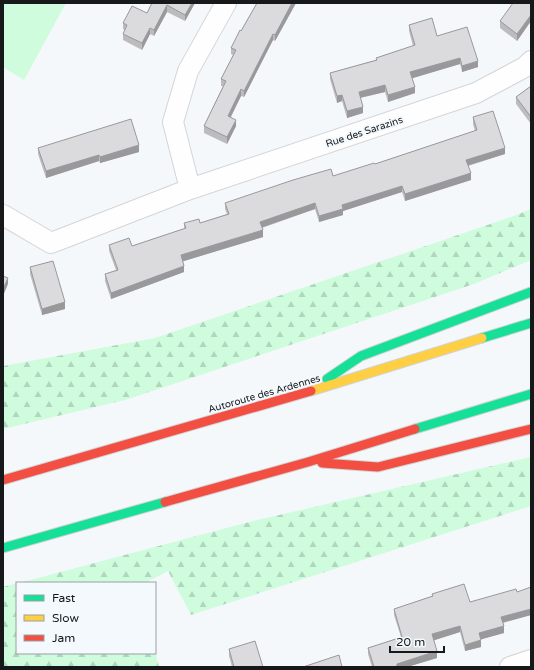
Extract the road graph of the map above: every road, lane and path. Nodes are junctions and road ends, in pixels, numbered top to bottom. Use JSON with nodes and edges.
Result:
{"nodes":[{"id":1,"x":226,"y":3,"type":"edge"},
{"id":2,"x":531,"y":61,"type":"edge"},
{"id":3,"x":190,"y":189,"type":"junction"},
{"id":4,"x":3,"y":215,"type":"edge"},
{"id":5,"x":531,"y":292,"type":"edge"},
{"id":6,"x":531,"y":323,"type":"edge"},
{"id":7,"x":307,"y":392,"type":"junction"},
{"id":8,"x":531,"y":394,"type":"edge"},
{"id":9,"x":531,"y":429,"type":"edge"},
{"id":10,"x":308,"y":462,"type":"junction"},
{"id":11,"x":3,"y":480,"type":"edge"},
{"id":12,"x":3,"y":548,"type":"edge"},
{"id":13,"x":531,"y":660,"type":"edge"},
{"id":14,"x":510,"y":667,"type":"edge"}],
"edges":[{"from":1,"to":3,"type":"street"},
{"from":2,"to":3,"type":"street","name":"Rue des Sarazins"},
{"from":3,"to":4,"type":"street","name":"Rue des Sarazins"},
{"from":5,"to":7,"type":"highway"},
{"from":6,"to":7,"type":"highway","name":"Autoroute des Ardennes"},
{"from":7,"to":11,"type":"highway","name":"Autoroute des Ardennes"},
{"from":8,"to":10,"type":"highway"},
{"from":9,"to":10,"type":"highway"},
{"from":10,"to":12,"type":"highway"},
{"from":13,"to":14,"type":"street"}]}
